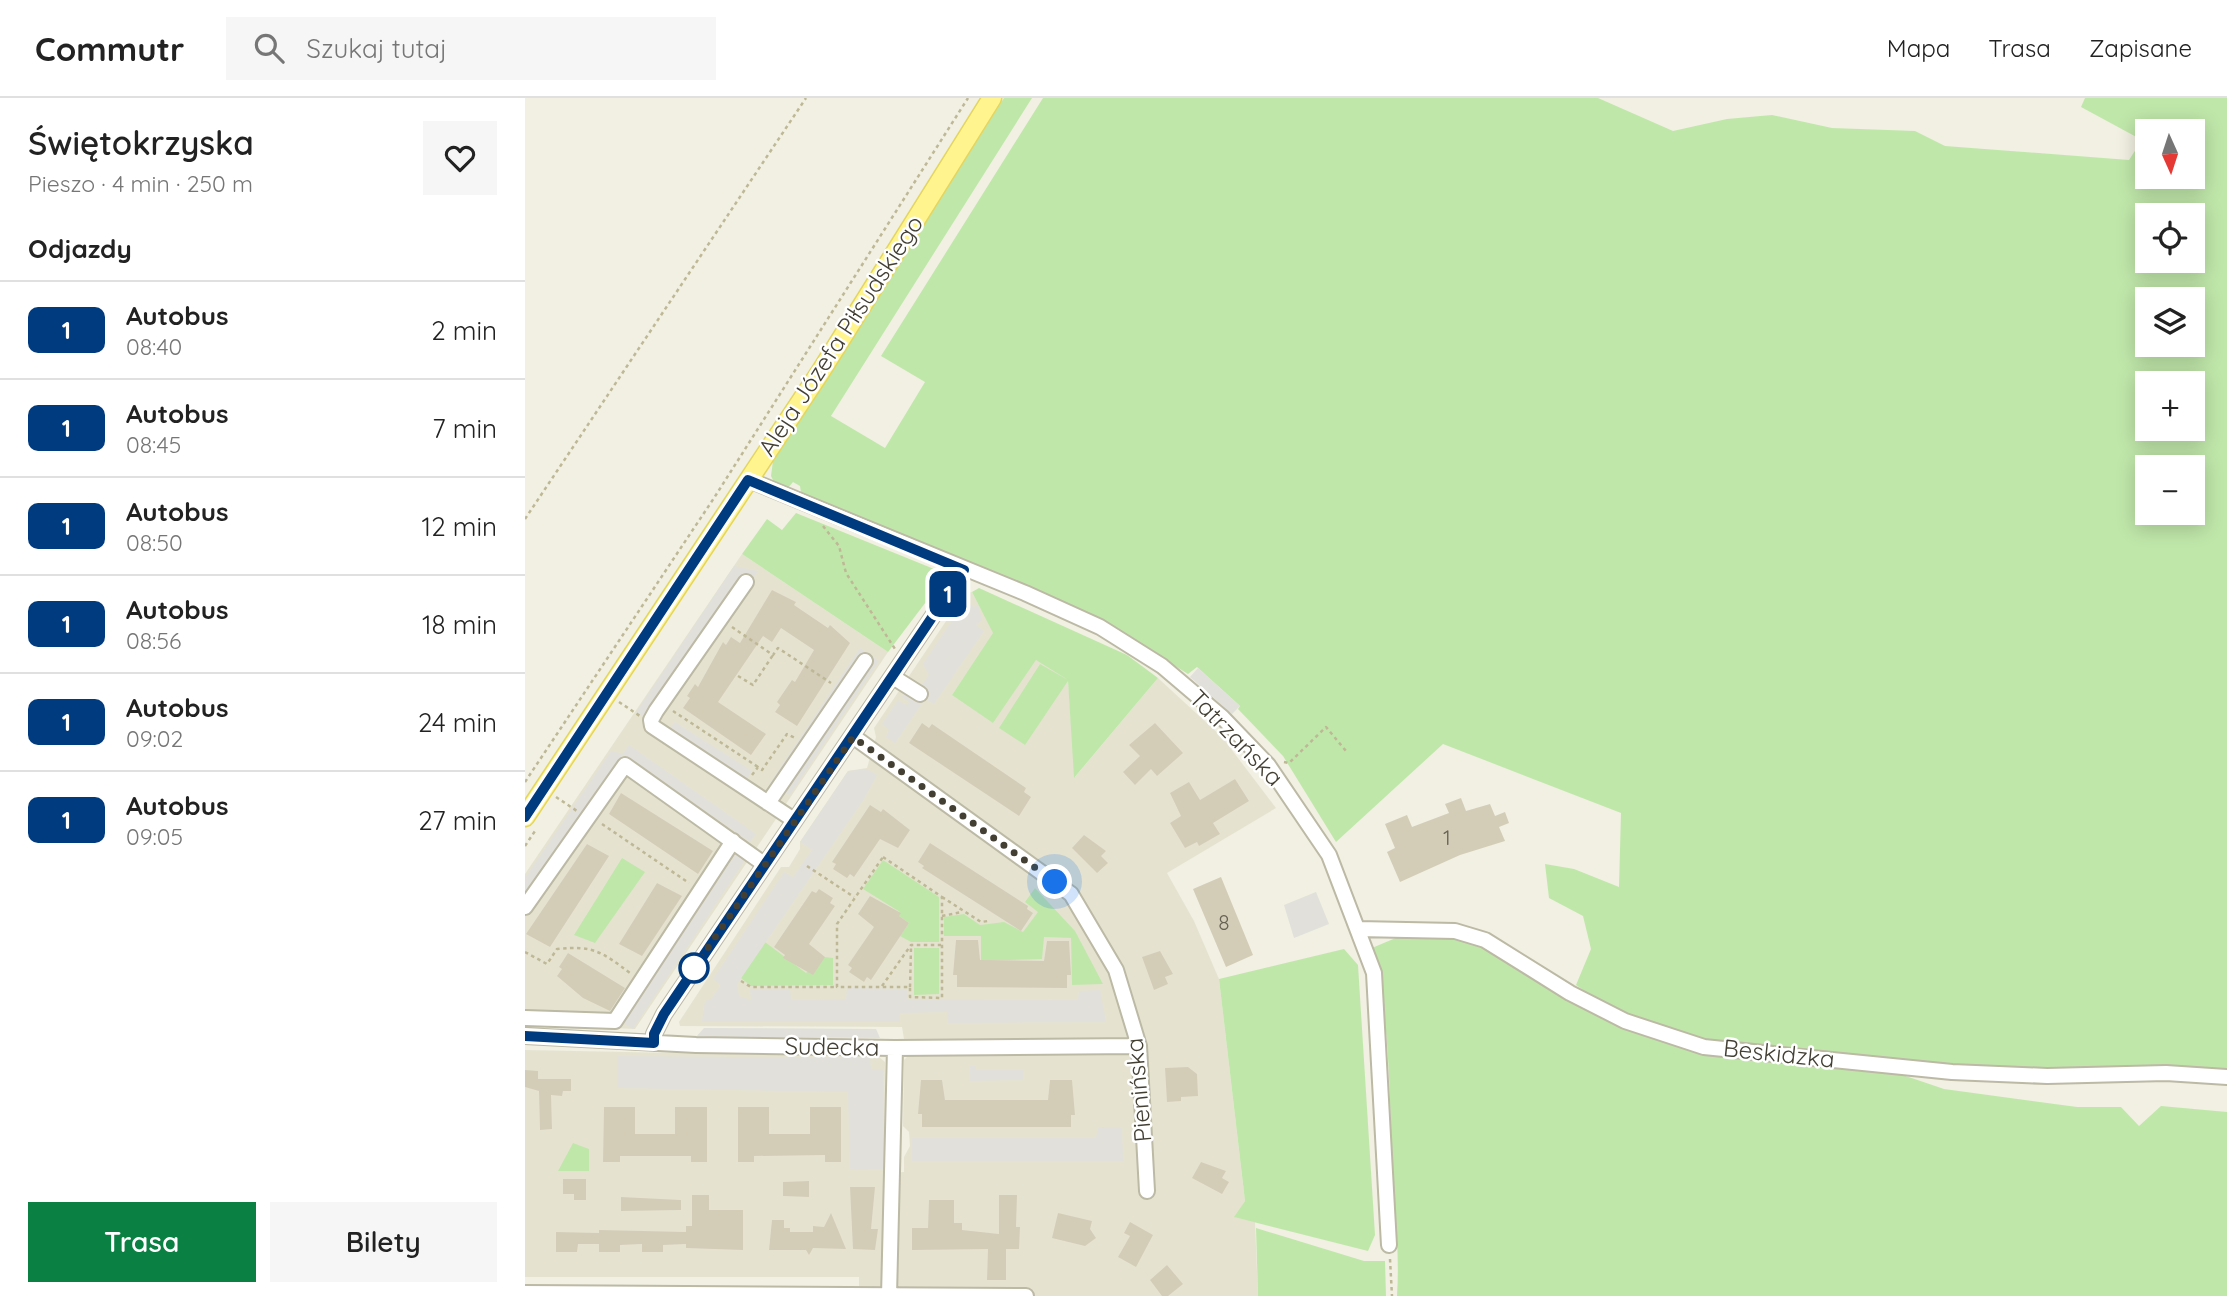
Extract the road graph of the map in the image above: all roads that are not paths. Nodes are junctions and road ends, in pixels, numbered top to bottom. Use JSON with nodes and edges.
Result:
{"nodes":[{"id":1,"x":992,"y":98,"type":"edge"},
{"id":2,"x":748,"y":480,"type":"junction"},
{"id":3,"x":964,"y":570,"type":"junction"},
{"id":4,"x":746,"y":582,"type":"dead end"},
{"id":5,"x":865,"y":661,"type":"dead end"},
{"id":6,"x":893,"y":677,"type":"junction"},
{"id":7,"x":920,"y":694,"type":"dead end"},
{"id":8,"x":853,"y":737,"type":"junction"},
{"id":9,"x":768,"y":803,"type":"junction"},
{"id":10,"x":525,"y":817,"type":"edge"},
{"id":11,"x":794,"y":820,"type":"junction"},
{"id":12,"x":733,"y":841,"type":"junction"},
{"id":13,"x":764,"y":864,"type":"junction"},
{"id":14,"x":525,"y":907,"type":"edge"},
{"id":15,"x":1358,"y":929,"type":"junction"},
{"id":16,"x":525,"y":1018,"type":"edge"},
{"id":17,"x":525,"y":1036,"type":"edge"},
{"id":18,"x":654,"y":1043,"type":"junction"},
{"id":19,"x":1139,"y":1046,"type":"junction"},
{"id":20,"x":895,"y":1048,"type":"junction"},
{"id":21,"x":2227,"y":1077,"type":"edge"},
{"id":22,"x":1147,"y":1191,"type":"dead end"},
{"id":23,"x":1389,"y":1245,"type":"road end"},
{"id":24,"x":525,"y":1293,"type":"edge"},
{"id":25,"x":889,"y":1296,"type":"edge"},
{"id":26,"x":1026,"y":1296,"type":"edge"}],
"edges":[{"from":1,"to":2,"type":"main road","name":"Aleja Józefa Piłsudskiego"},
{"from":2,"to":3,"type":"street","name":"Tatrzańska"},
{"from":2,"to":10,"type":"main road","name":"Aleja Józefa Piłsudskiego"},
{"from":3,"to":6,"type":"street"},
{"from":3,"to":15,"type":"street","name":"Tatrzańska"},
{"from":4,"to":9,"type":"street"},
{"from":5,"to":9,"type":"street"},
{"from":6,"to":7,"type":"street"},
{"from":6,"to":8,"type":"street"},
{"from":8,"to":11,"type":"street"},
{"from":8,"to":19,"type":"street","name":"Pienińska"},
{"from":9,"to":11,"type":"street"},
{"from":11,"to":13,"type":"street"},
{"from":12,"to":13,"type":"street"},
{"from":12,"to":14,"type":"street"},
{"from":12,"to":16,"type":"street"},
{"from":13,"to":18,"type":"street"},
{"from":15,"to":21,"type":"street","name":"Beskidzka"},
{"from":15,"to":23,"type":"street","name":"Tatrzańska"},
{"from":17,"to":18,"type":"street","name":"Sudecka"},
{"from":18,"to":20,"type":"street","name":"Sudecka"},
{"from":19,"to":20,"type":"street","name":"Sudecka"},
{"from":19,"to":22,"type":"street","name":"Pienińska"},
{"from":20,"to":25,"type":"street"},
{"from":24,"to":25,"type":"street"},
{"from":25,"to":26,"type":"street"}]}
